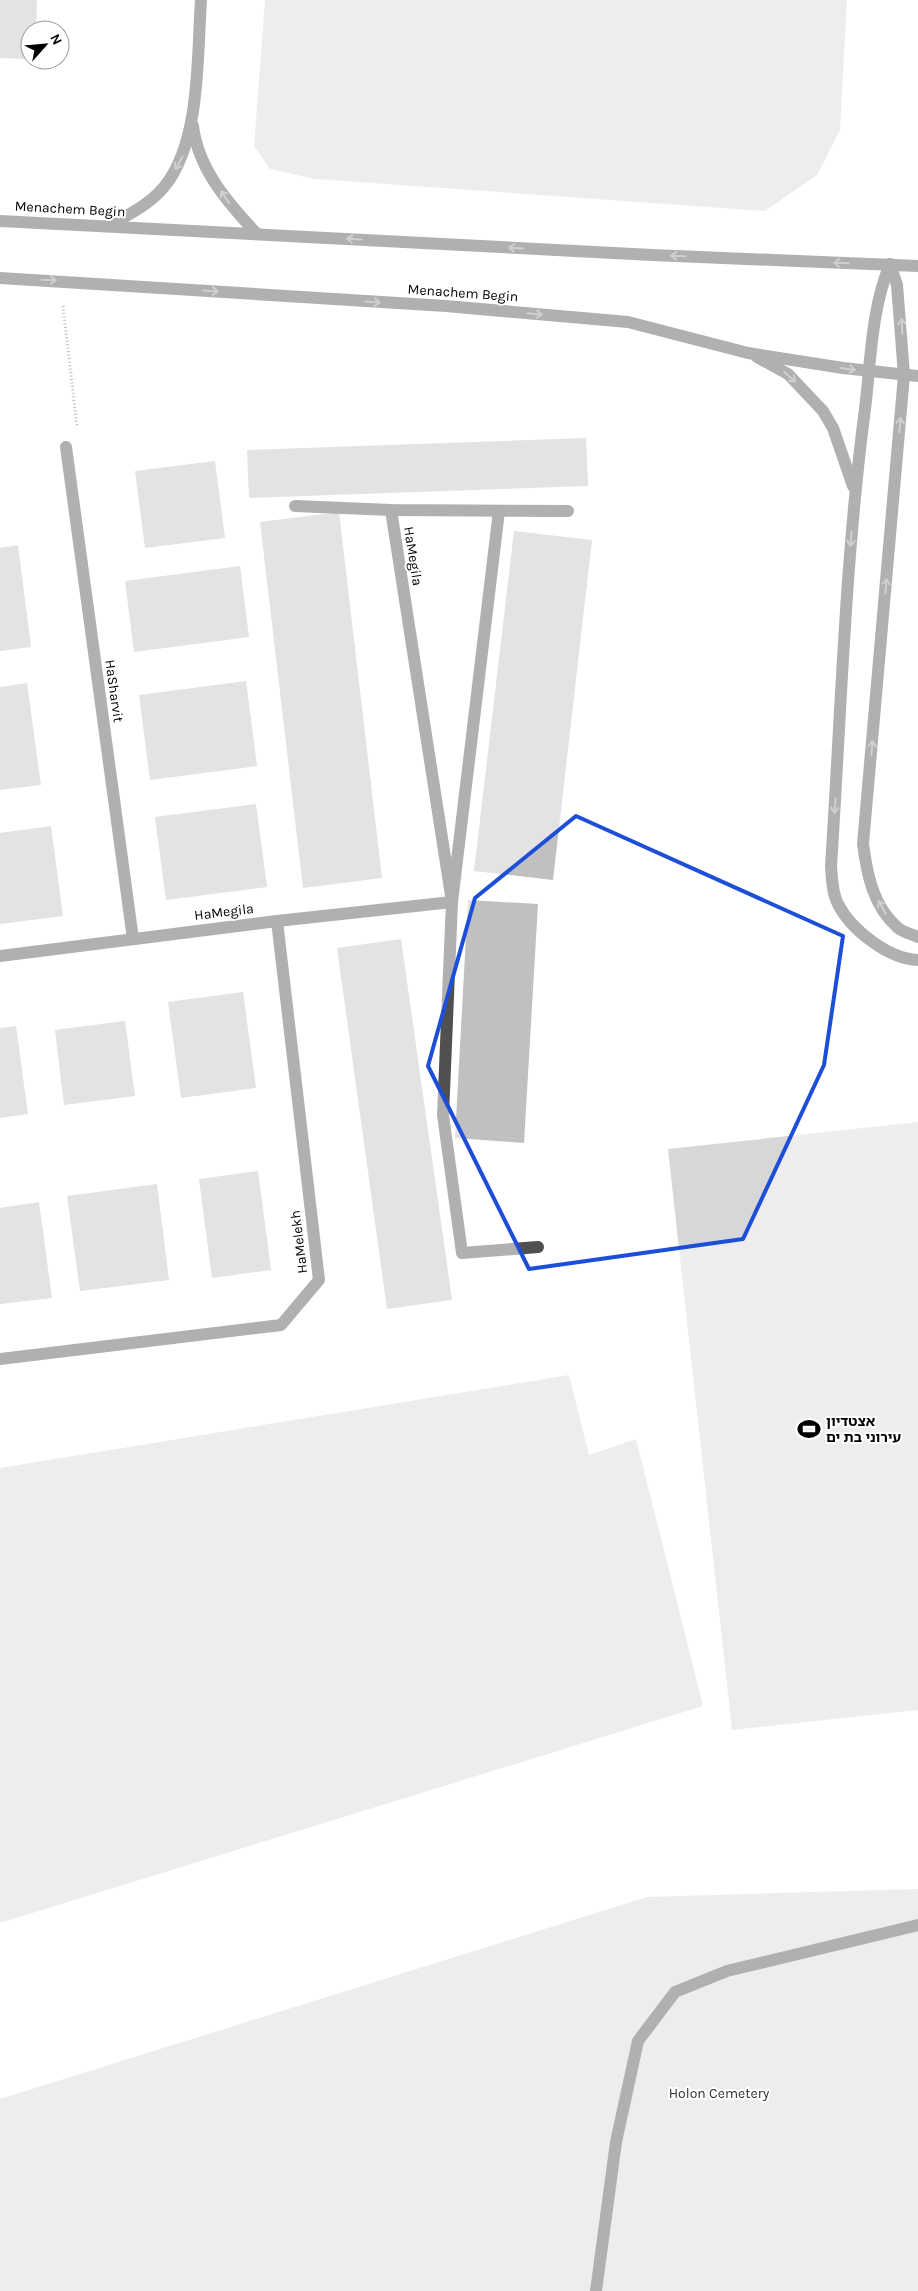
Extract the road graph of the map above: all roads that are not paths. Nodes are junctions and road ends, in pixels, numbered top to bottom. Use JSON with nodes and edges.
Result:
{"nodes":[{"id":1,"x":202,"y":0,"type":"edge"},
{"id":2,"x":192,"y":116,"type":"junction"},
{"id":3,"x":0,"y":221,"type":"edge"},
{"id":4,"x":107,"y":226,"type":"junction"},
{"id":5,"x":257,"y":234,"type":"junction"},
{"id":6,"x":890,"y":264,"type":"junction"},
{"id":7,"x":918,"y":266,"type":"edge"},
{"id":8,"x":0,"y":278,"type":"edge"},
{"id":9,"x":748,"y":353,"type":"junction"},
{"id":10,"x":869,"y":371,"type":"junction"},
{"id":11,"x":904,"y":375,"type":"junction"},
{"id":12,"x":918,"y":376,"type":"edge"},
{"id":13,"x":66,"y":447,"type":"dead end"},
{"id":14,"x":854,"y":490,"type":"junction"},
{"id":15,"x":295,"y":506,"type":"dead end"},
{"id":16,"x":391,"y":510,"type":"junction"},
{"id":17,"x":499,"y":511,"type":"junction"},
{"id":18,"x":568,"y":511,"type":"dead end"},
{"id":19,"x":452,"y":902,"type":"junction"},
{"id":20,"x":277,"y":921,"type":"junction"},
{"id":21,"x":918,"y":937,"type":"edge"},
{"id":22,"x":133,"y":939,"type":"junction"},
{"id":23,"x":0,"y":956,"type":"edge"},
{"id":24,"x":918,"y":960,"type":"edge"},
{"id":25,"x":538,"y":1247,"type":"dead end"},
{"id":26,"x":0,"y":1359,"type":"edge"},
{"id":27,"x":918,"y":1925,"type":"edge"},
{"id":28,"x":596,"y":2291,"type":"edge"}],
"edges":[{"from":1,"to":2,"type":"street"},
{"from":2,"to":4,"type":"street","one_way":true},
{"from":5,"to":2,"type":"street","one_way":true},
{"from":3,"to":4,"type":"street","name":"Menachem Begin"},
{"from":4,"to":5,"type":"street","name":"Menachem Begin"},
{"from":6,"to":5,"type":"street","name":"Menachem Begin","one_way":true},
{"from":6,"to":7,"type":"street","name":"Menachem Begin"},
{"from":6,"to":10,"type":"street"},
{"from":11,"to":6,"type":"street","one_way":true},
{"from":8,"to":9,"type":"street","name":"Menachem Begin","one_way":true},
{"from":9,"to":10,"type":"street","name":"Menachem Begin","one_way":true},
{"from":9,"to":14,"type":"street","one_way":true},
{"from":10,"to":11,"type":"street","name":"Menachem Begin"},
{"from":10,"to":14,"type":"street"},
{"from":11,"to":12,"type":"street","name":"Menachem Begin"},
{"from":21,"to":11,"type":"street","one_way":true},
{"from":13,"to":22,"type":"street","name":"HaSharvit"},
{"from":14,"to":24,"type":"street","one_way":true},
{"from":15,"to":16,"type":"street","name":"HaMegila"},
{"from":16,"to":17,"type":"street","name":"HaMegila"},
{"from":16,"to":19,"type":"street","name":"HaMegila"},
{"from":17,"to":18,"type":"street","name":"HaMegila"},
{"from":17,"to":19,"type":"street","name":"HaMegila"},
{"from":19,"to":20,"type":"street","name":"HaMegila"},
{"from":19,"to":25,"type":"street","name":"HaMegila"},
{"from":20,"to":22,"type":"street","name":"HaMegila"},
{"from":20,"to":26,"type":"street","name":"HaMelekh"},
{"from":22,"to":23,"type":"street","name":"HaMegila"},
{"from":27,"to":28,"type":"street"}]}
